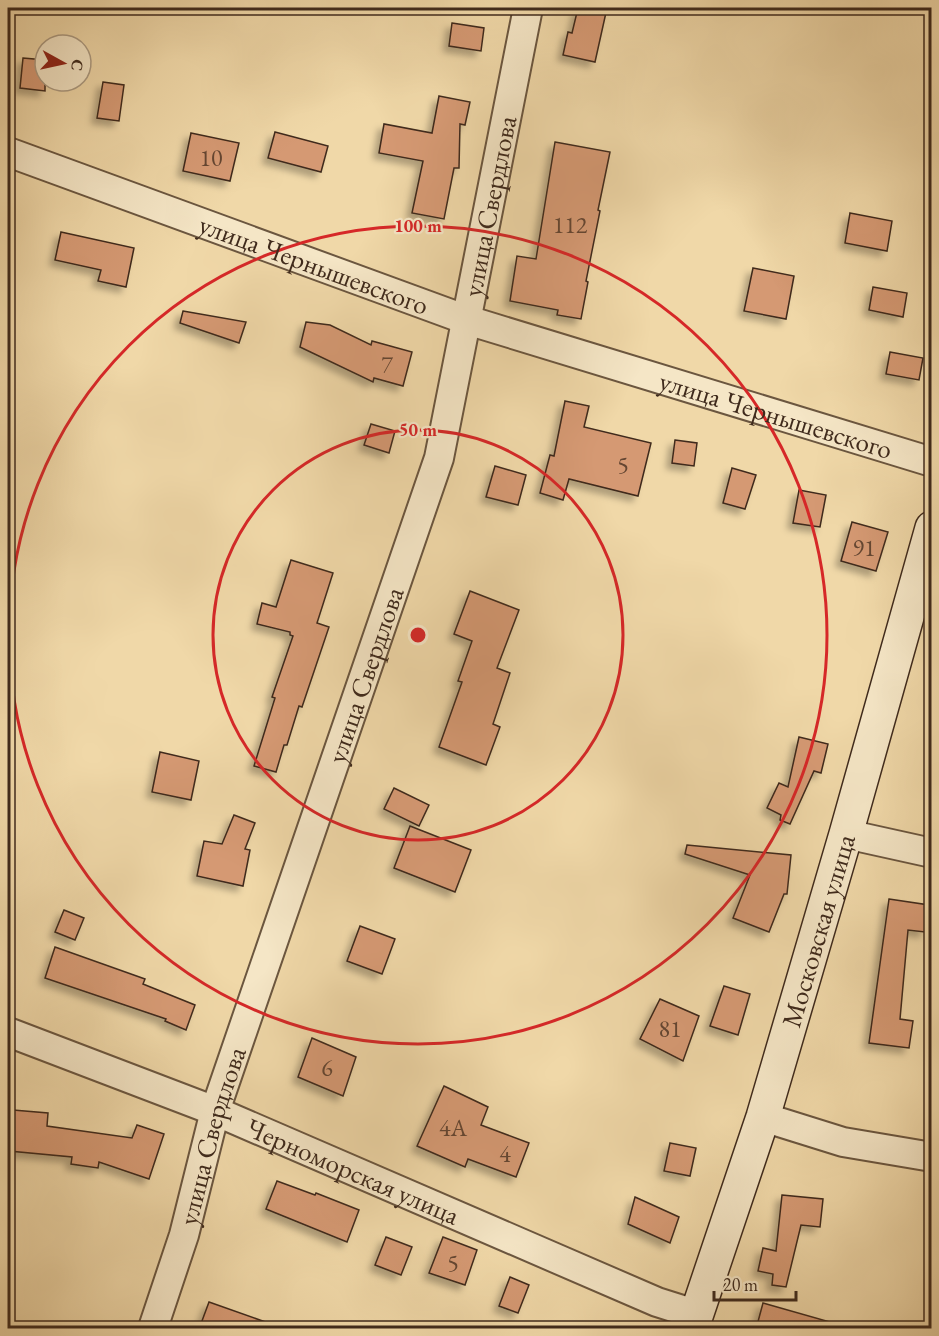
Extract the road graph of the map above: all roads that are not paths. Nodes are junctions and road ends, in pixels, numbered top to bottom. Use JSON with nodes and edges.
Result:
{"nodes":[{"id":1,"x":528,"y":8,"type":"edge"},
{"id":2,"x":8,"y":152,"type":"edge"},
{"id":3,"x":467,"y":320,"type":"junction"},
{"id":4,"x":932,"y":462,"type":"edge"},
{"id":5,"x":932,"y":528,"type":"edge"},
{"id":6,"x":846,"y":834,"type":"junction"},
{"id":7,"x":932,"y":853,"type":"edge"},
{"id":8,"x":8,"y":1032,"type":"edge"},
{"id":9,"x":215,"y":1111,"type":"junction"},
{"id":10,"x":763,"y":1117,"type":"junction"},
{"id":11,"x":932,"y":1157,"type":"edge"},
{"id":12,"x":694,"y":1321,"type":"edge"},
{"id":13,"x":153,"y":1329,"type":"edge"}],
"edges":[{"from":1,"to":3,"type":"street","name":"улица Свердлова"},
{"from":2,"to":3,"type":"street","name":"улица Чернышевского"},
{"from":3,"to":4,"type":"street","name":"улица Чернышевского"},
{"from":3,"to":9,"type":"street","name":"улица Свердлова"},
{"from":5,"to":6,"type":"street","name":"Московская улица"},
{"from":6,"to":7,"type":"street"},
{"from":6,"to":10,"type":"street","name":"Московская улица"},
{"from":8,"to":9,"type":"street","name":"Черноморская улица"},
{"from":9,"to":12,"type":"street","name":"Черноморская улица"},
{"from":9,"to":13,"type":"street","name":"улица Свердлова"},
{"from":10,"to":11,"type":"street"},
{"from":10,"to":12,"type":"street","name":"Московская улица"}]}
